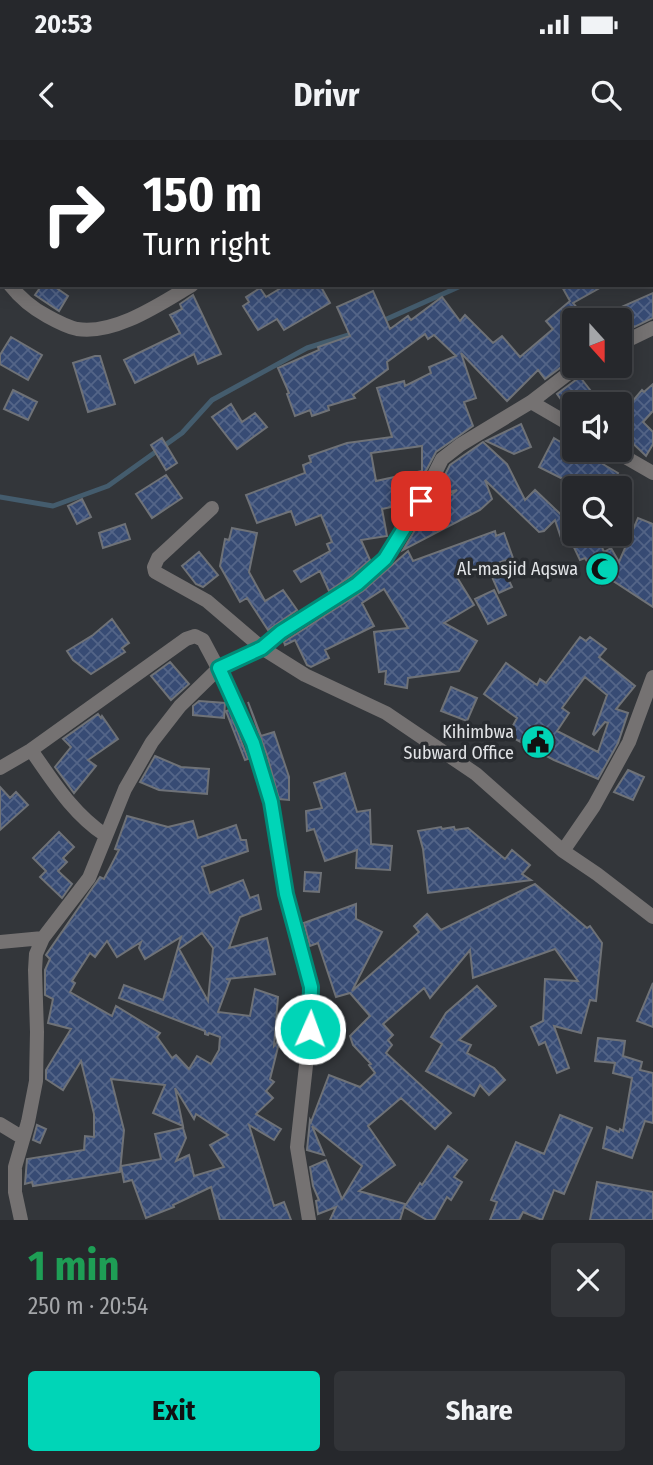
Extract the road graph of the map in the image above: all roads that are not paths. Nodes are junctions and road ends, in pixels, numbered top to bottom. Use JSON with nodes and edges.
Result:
{"nodes":[{"id":1,"x":12,"y":287,"type":"edge"},
{"id":2,"x":188,"y":287,"type":"edge"},
{"id":3,"x":653,"y":328,"type":"edge"},
{"id":4,"x":632,"y":338,"type":"edge"},
{"id":5,"x":562,"y":378,"type":"edge"},
{"id":6,"x":531,"y":402,"type":"junction"},
{"id":7,"x":562,"y":420,"type":"edge"},
{"id":8,"x":632,"y":461,"type":"edge"},
{"id":9,"x":653,"y":473,"type":"edge"},
{"id":10,"x":212,"y":508,"type":"dead end"},
{"id":11,"x":262,"y":648,"type":"junction"},
{"id":12,"x":219,"y":668,"type":"junction"},
{"id":13,"x":653,"y":677,"type":"edge"},
{"id":14,"x":31,"y":750,"type":"junction"},
{"id":15,"x":0,"y":768,"type":"edge"},
{"id":16,"x":106,"y":835,"type":"junction"},
{"id":17,"x":563,"y":851,"type":"junction"},
{"id":18,"x":653,"y":918,"type":"edge"},
{"id":19,"x":43,"y":938,"type":"junction"},
{"id":20,"x":0,"y":942,"type":"edge"},
{"id":21,"x":0,"y":1124,"type":"edge"},
{"id":22,"x":23,"y":1138,"type":"junction"},
{"id":23,"x":21,"y":1220,"type":"edge"},
{"id":24,"x":309,"y":1220,"type":"edge"}],
"edges":[{"from":1,"to":2,"type":"street"},
{"from":3,"to":4,"type":"street"},
{"from":5,"to":6,"type":"street"},
{"from":6,"to":7,"type":"street"},
{"from":6,"to":11,"type":"street"},
{"from":8,"to":9,"type":"street"},
{"from":10,"to":11,"type":"street"},
{"from":11,"to":12,"type":"street"},
{"from":11,"to":17,"type":"street"},
{"from":12,"to":14,"type":"street"},
{"from":12,"to":16,"type":"street"},
{"from":12,"to":24,"type":"street"},
{"from":13,"to":17,"type":"street"},
{"from":14,"to":15,"type":"street"},
{"from":14,"to":16,"type":"street"},
{"from":16,"to":19,"type":"street"},
{"from":17,"to":18,"type":"street"},
{"from":19,"to":20,"type":"street"},
{"from":19,"to":22,"type":"street"},
{"from":21,"to":22,"type":"street"},
{"from":22,"to":23,"type":"street"}]}
